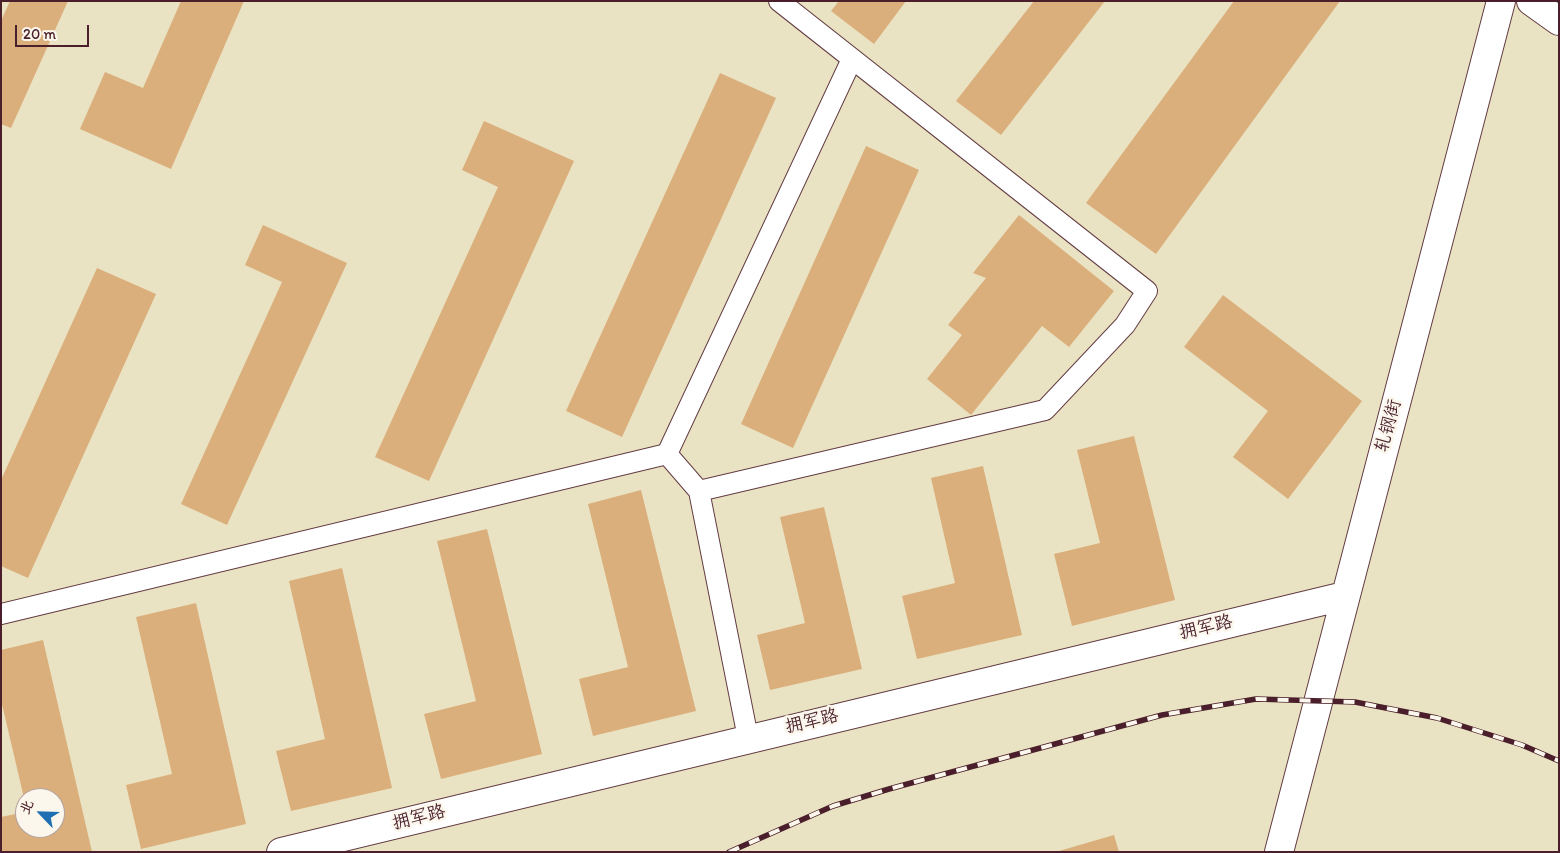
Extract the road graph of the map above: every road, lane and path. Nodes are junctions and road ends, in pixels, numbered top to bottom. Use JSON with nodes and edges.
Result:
{"nodes":[{"id":1,"x":779,"y":1,"type":"edge"},
{"id":2,"x":1501,"y":1,"type":"edge"},
{"id":3,"x":1531,"y":1,"type":"edge"},
{"id":4,"x":1559,"y":21,"type":"edge"},
{"id":5,"x":852,"y":59,"type":"junction"},
{"id":6,"x":667,"y":454,"type":"junction"},
{"id":7,"x":699,"y":492,"type":"junction"},
{"id":8,"x":1344,"y":596,"type":"junction"},
{"id":9,"x":1,"y":614,"type":"edge"},
{"id":10,"x":748,"y":738,"type":"junction"},
{"id":11,"x":281,"y":852,"type":"edge"},
{"id":12,"x":1279,"y":852,"type":"edge"}],
"edges":[{"from":1,"to":5,"type":"street"},
{"from":2,"to":8,"type":"main road","name":"轧钢街"},
{"from":3,"to":4,"type":"main road"},
{"from":5,"to":6,"type":"street"},
{"from":5,"to":7,"type":"street"},
{"from":6,"to":7,"type":"street"},
{"from":6,"to":9,"type":"street"},
{"from":7,"to":10,"type":"street"},
{"from":8,"to":10,"type":"main road","name":"拥军路"},
{"from":8,"to":12,"type":"main road","name":"轧钢街"},
{"from":10,"to":11,"type":"main road","name":"拥军路"}]}
